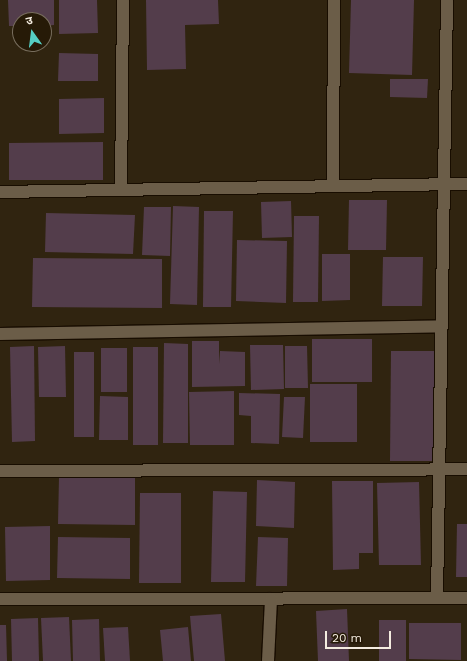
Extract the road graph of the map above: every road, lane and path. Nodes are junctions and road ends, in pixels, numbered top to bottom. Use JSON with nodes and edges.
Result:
{"nodes":[{"id":1,"x":123,"y":0,"type":"edge"},
{"id":2,"x":334,"y":0,"type":"edge"},
{"id":3,"x":447,"y":0,"type":"edge"},
{"id":4,"x":445,"y":184,"type":"junction"},
{"id":5,"x":467,"y":184,"type":"edge"},
{"id":6,"x":333,"y":186,"type":"junction"},
{"id":7,"x":120,"y":190,"type":"junction"},
{"id":8,"x":0,"y":192,"type":"edge"},
{"id":9,"x":442,"y":326,"type":"junction"},
{"id":10,"x":0,"y":334,"type":"edge"},
{"id":11,"x":467,"y":469,"type":"edge"},
{"id":12,"x":440,"y":470,"type":"junction"},
{"id":13,"x":0,"y":472,"type":"edge"},
{"id":14,"x":437,"y":598,"type":"junction"},
{"id":15,"x":467,"y":598,"type":"edge"},
{"id":16,"x":0,"y":599,"type":"edge"},
{"id":17,"x":271,"y":599,"type":"junction"},
{"id":18,"x":268,"y":661,"type":"edge"}],
"edges":[{"from":1,"to":7,"type":"street"},
{"from":2,"to":6,"type":"street"},
{"from":3,"to":4,"type":"street"},
{"from":4,"to":5,"type":"street"},
{"from":4,"to":6,"type":"street"},
{"from":4,"to":9,"type":"street"},
{"from":6,"to":7,"type":"street"},
{"from":7,"to":8,"type":"street"},
{"from":9,"to":10,"type":"street"},
{"from":9,"to":12,"type":"street"},
{"from":11,"to":12,"type":"street"},
{"from":12,"to":13,"type":"street"},
{"from":12,"to":14,"type":"street"},
{"from":14,"to":15,"type":"street"},
{"from":14,"to":17,"type":"street"},
{"from":16,"to":17,"type":"street"},
{"from":17,"to":18,"type":"street"}]}
